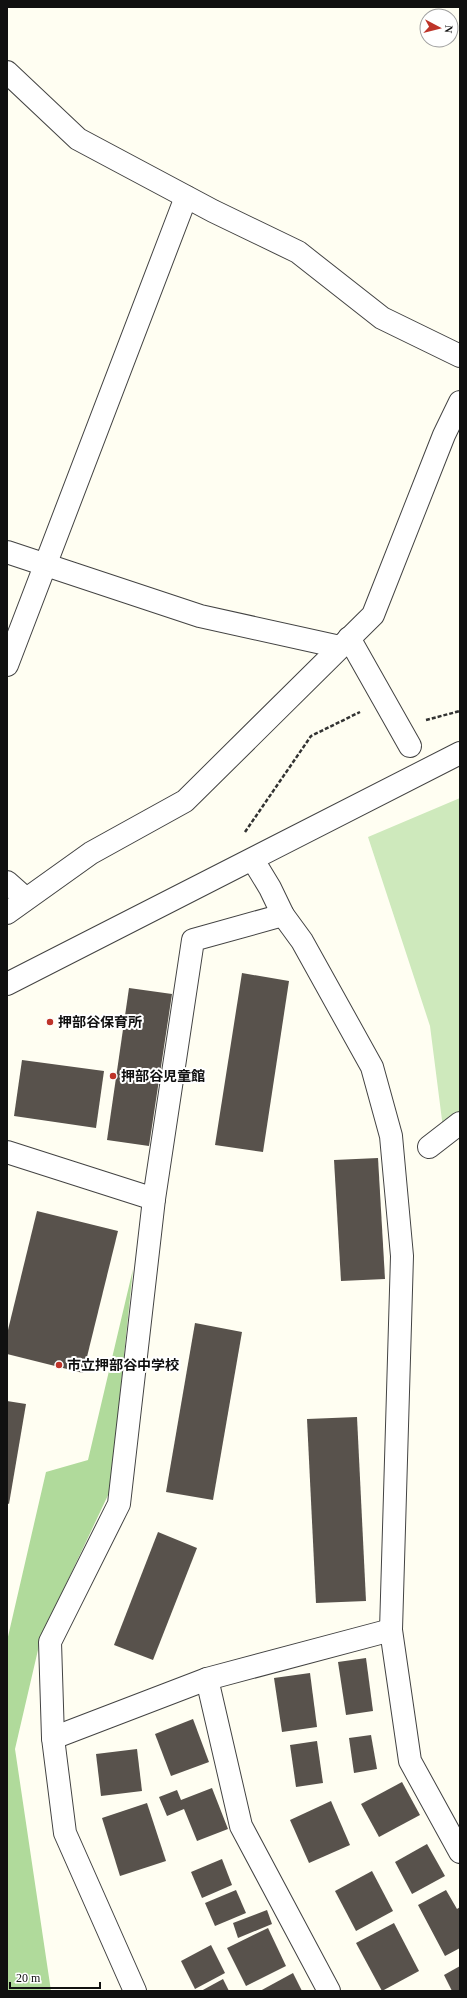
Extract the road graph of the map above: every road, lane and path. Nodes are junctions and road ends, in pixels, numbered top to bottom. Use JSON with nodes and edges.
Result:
{"nodes":[{"id":1,"x":7,"y":72,"type":"edge"},
{"id":2,"x":186,"y":197,"type":"junction"},
{"id":3,"x":460,"y":356,"type":"edge"},
{"id":4,"x":460,"y":402,"type":"edge"},
{"id":5,"x":7,"y":552,"type":"edge"},
{"id":6,"x":46,"y":565,"type":"junction"},
{"id":7,"x":345,"y":643,"type":"junction"},
{"id":8,"x":7,"y":665,"type":"edge"},
{"id":9,"x":384,"y":700,"type":"junction"},
{"id":10,"x":460,"y":711,"type":"edge"},
{"id":11,"x":399,"y":727,"type":"junction"},
{"id":12,"x":410,"y":746,"type":"dead end"},
{"id":13,"x":460,"y":753,"type":"edge"},
{"id":14,"x":242,"y":837,"type":"dead end"},
{"id":15,"x":253,"y":860,"type":"junction"},
{"id":16,"x":7,"y":882,"type":"edge"},
{"id":17,"x":25,"y":898,"type":"junction"},
{"id":18,"x":7,"y":913,"type":"edge"},
{"id":19,"x":283,"y":915,"type":"junction"},
{"id":20,"x":7,"y":984,"type":"edge"},
{"id":21,"x":460,"y":1123,"type":"edge"},
{"id":22,"x":429,"y":1147,"type":"dead end"},
{"id":23,"x":7,"y":1152,"type":"edge"},
{"id":24,"x":154,"y":1199,"type":"junction"},
{"id":25,"x":391,"y":1630,"type":"junction"},
{"id":26,"x":208,"y":1679,"type":"junction"},
{"id":27,"x":53,"y":1738,"type":"junction"},
{"id":28,"x":460,"y":1852,"type":"edge"},
{"id":29,"x":135,"y":1991,"type":"edge"},
{"id":30,"x":329,"y":1991,"type":"edge"}],
"edges":[{"from":1,"to":2,"type":"street"},
{"from":2,"to":3,"type":"street"},
{"from":2,"to":6,"type":"street"},
{"from":4,"to":7,"type":"street"},
{"from":5,"to":6,"type":"street"},
{"from":6,"to":7,"type":"street"},
{"from":6,"to":8,"type":"street"},
{"from":7,"to":9,"type":"street"},
{"from":7,"to":17,"type":"street"},
{"from":9,"to":11,"type":"street"},
{"from":9,"to":14,"type":"path"},
{"from":10,"to":11,"type":"path"},
{"from":11,"to":12,"type":"street"},
{"from":13,"to":15,"type":"street"},
{"from":15,"to":19,"type":"street"},
{"from":15,"to":20,"type":"street"},
{"from":16,"to":17,"type":"street"},
{"from":17,"to":18,"type":"street"},
{"from":19,"to":24,"type":"street"},
{"from":19,"to":25,"type":"street"},
{"from":21,"to":22,"type":"street"},
{"from":23,"to":24,"type":"street"},
{"from":24,"to":27,"type":"street"},
{"from":25,"to":26,"type":"street"},
{"from":25,"to":28,"type":"street"},
{"from":26,"to":27,"type":"street"},
{"from":26,"to":30,"type":"street"},
{"from":27,"to":29,"type":"street"}]}
